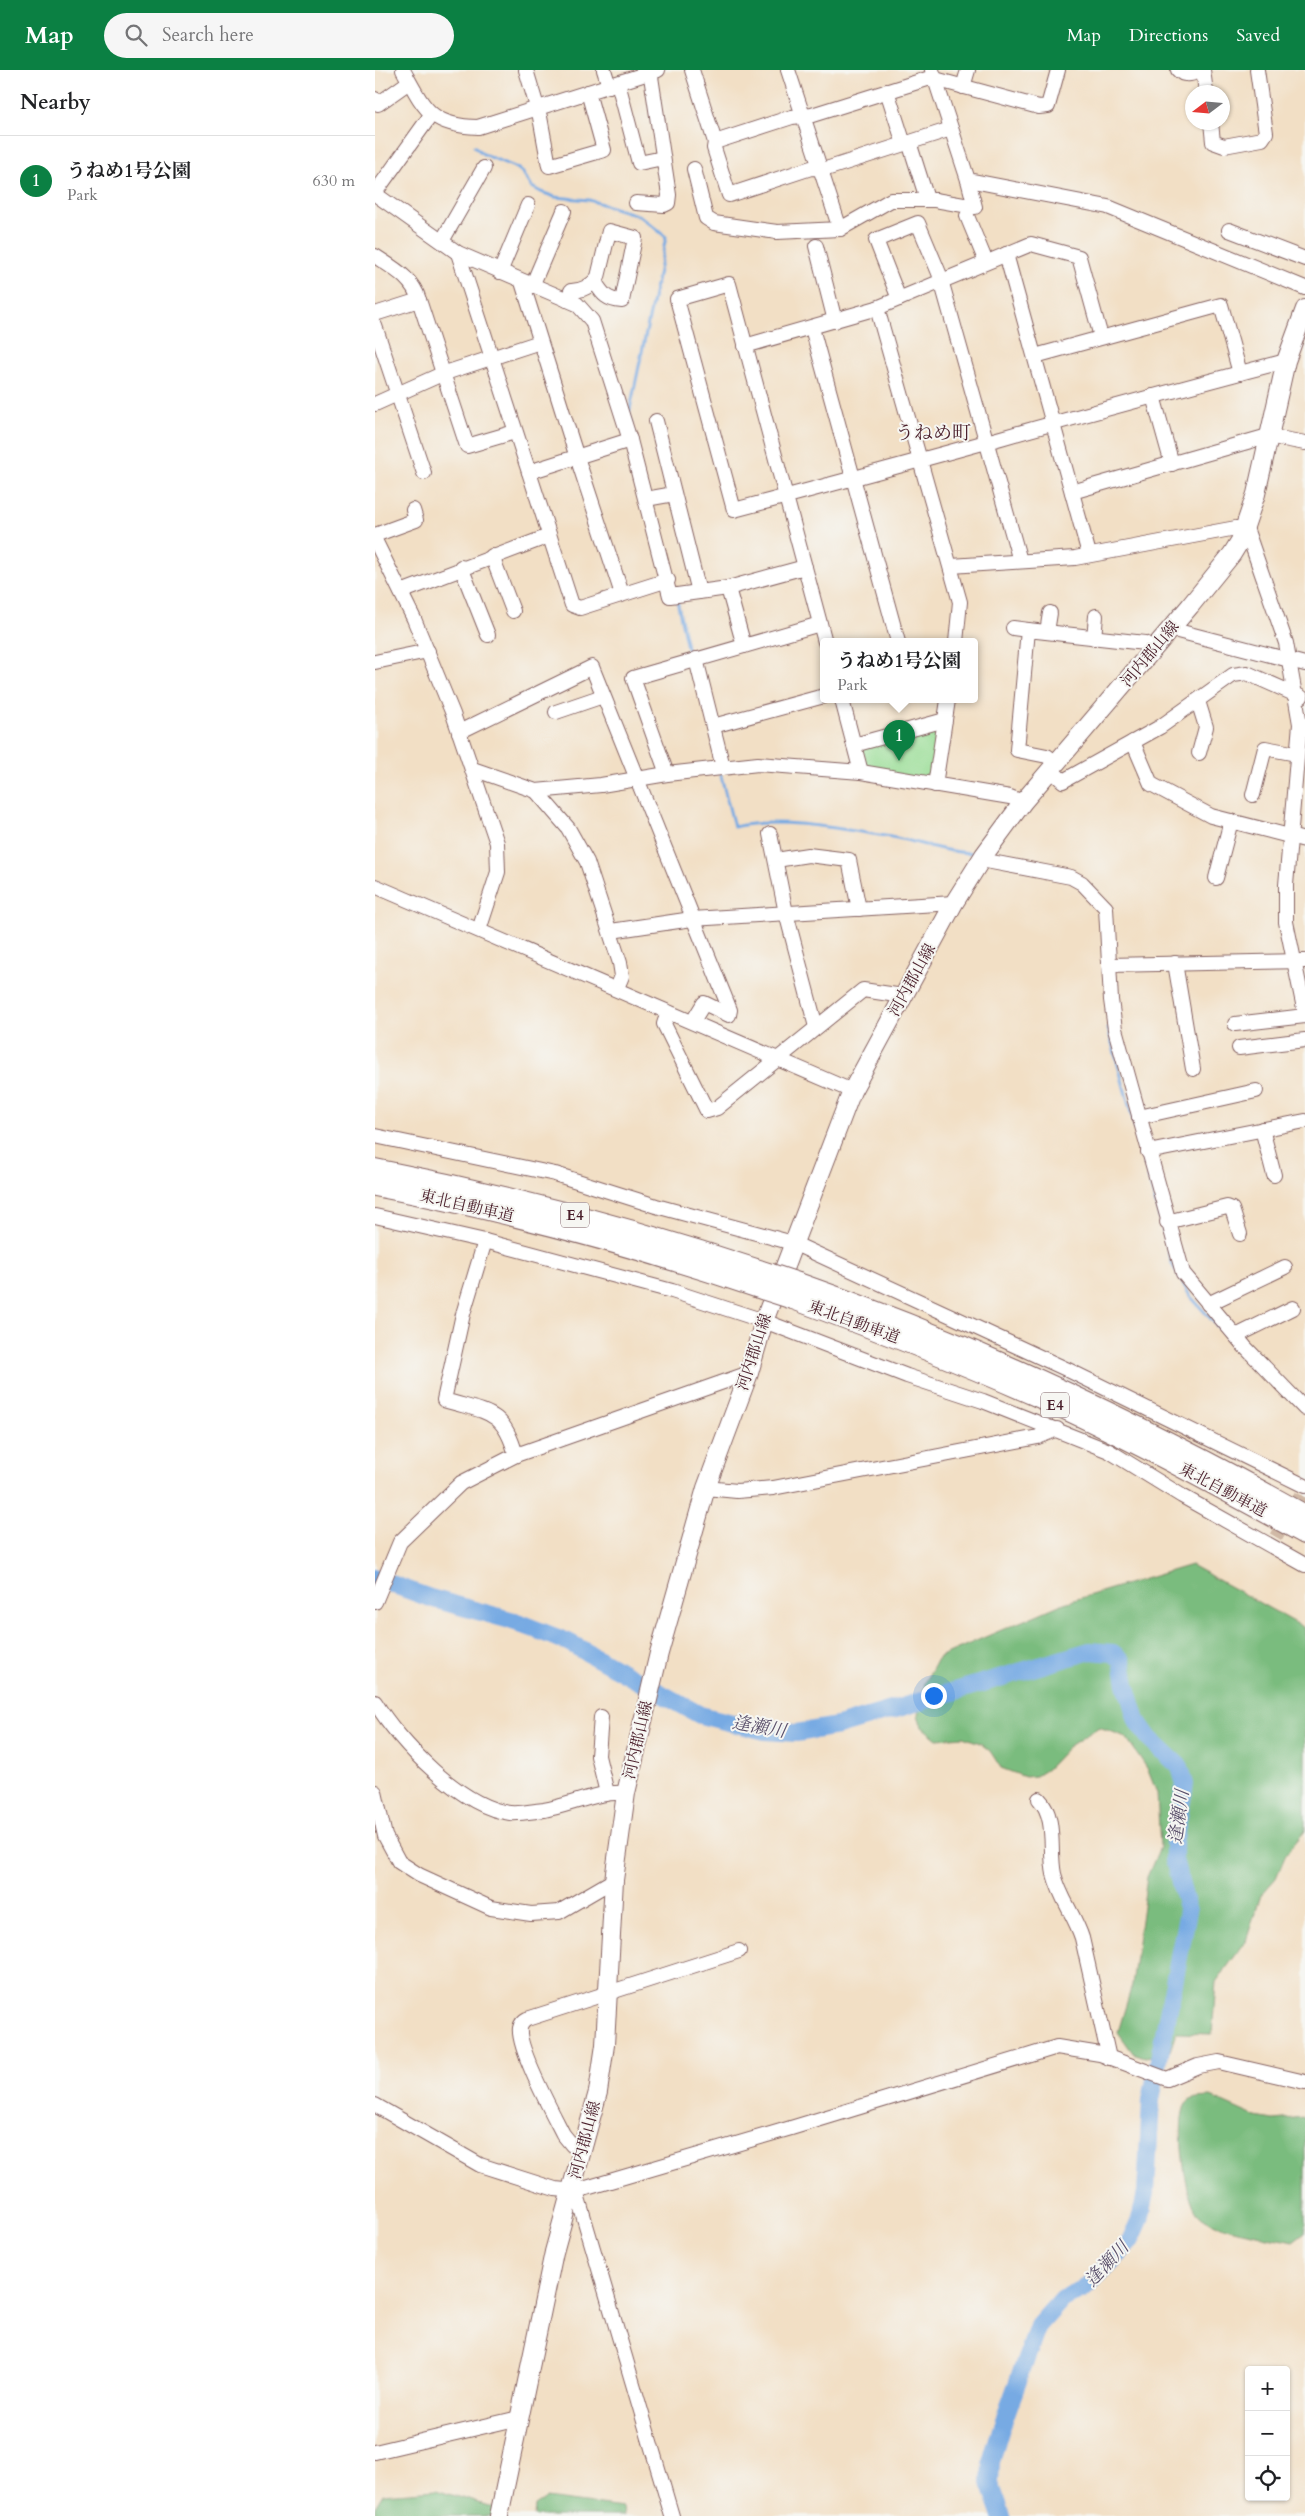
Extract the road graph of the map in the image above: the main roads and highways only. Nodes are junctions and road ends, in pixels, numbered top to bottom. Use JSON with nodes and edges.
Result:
{"nodes":[{"id":1,"x":1305,"y":309,"type":"edge"},
{"id":2,"x":1300,"y":336,"type":"edge"},
{"id":3,"x":375,"y":1169,"type":"edge"},
{"id":4,"x":375,"y":1186,"type":"edge"},
{"id":5,"x":768,"y":1282,"type":"junction"},
{"id":6,"x":796,"y":1291,"type":"junction"},
{"id":7,"x":1305,"y":1515,"type":"edge"},
{"id":8,"x":1305,"y":1534,"type":"edge"},
{"id":9,"x":499,"y":2516,"type":"edge"}],
"edges":[{"from":1,"to":2,"type":"main road","name":"河内郡山線"},
{"from":2,"to":9,"type":"main road","name":"河内郡山線"},
{"from":3,"to":5,"type":"highway","name":"東北自動車道","number":"E4"},
{"from":4,"to":5,"type":"highway","name":"東北自動車道","number":"E4"},
{"from":5,"to":6,"type":"highway","name":"東北自動車道","number":"E4","bridge":true},
{"from":6,"to":7,"type":"highway","name":"東北自動車道","number":"E4"},
{"from":6,"to":8,"type":"highway","name":"東北自動車道","number":"E4"}]}
